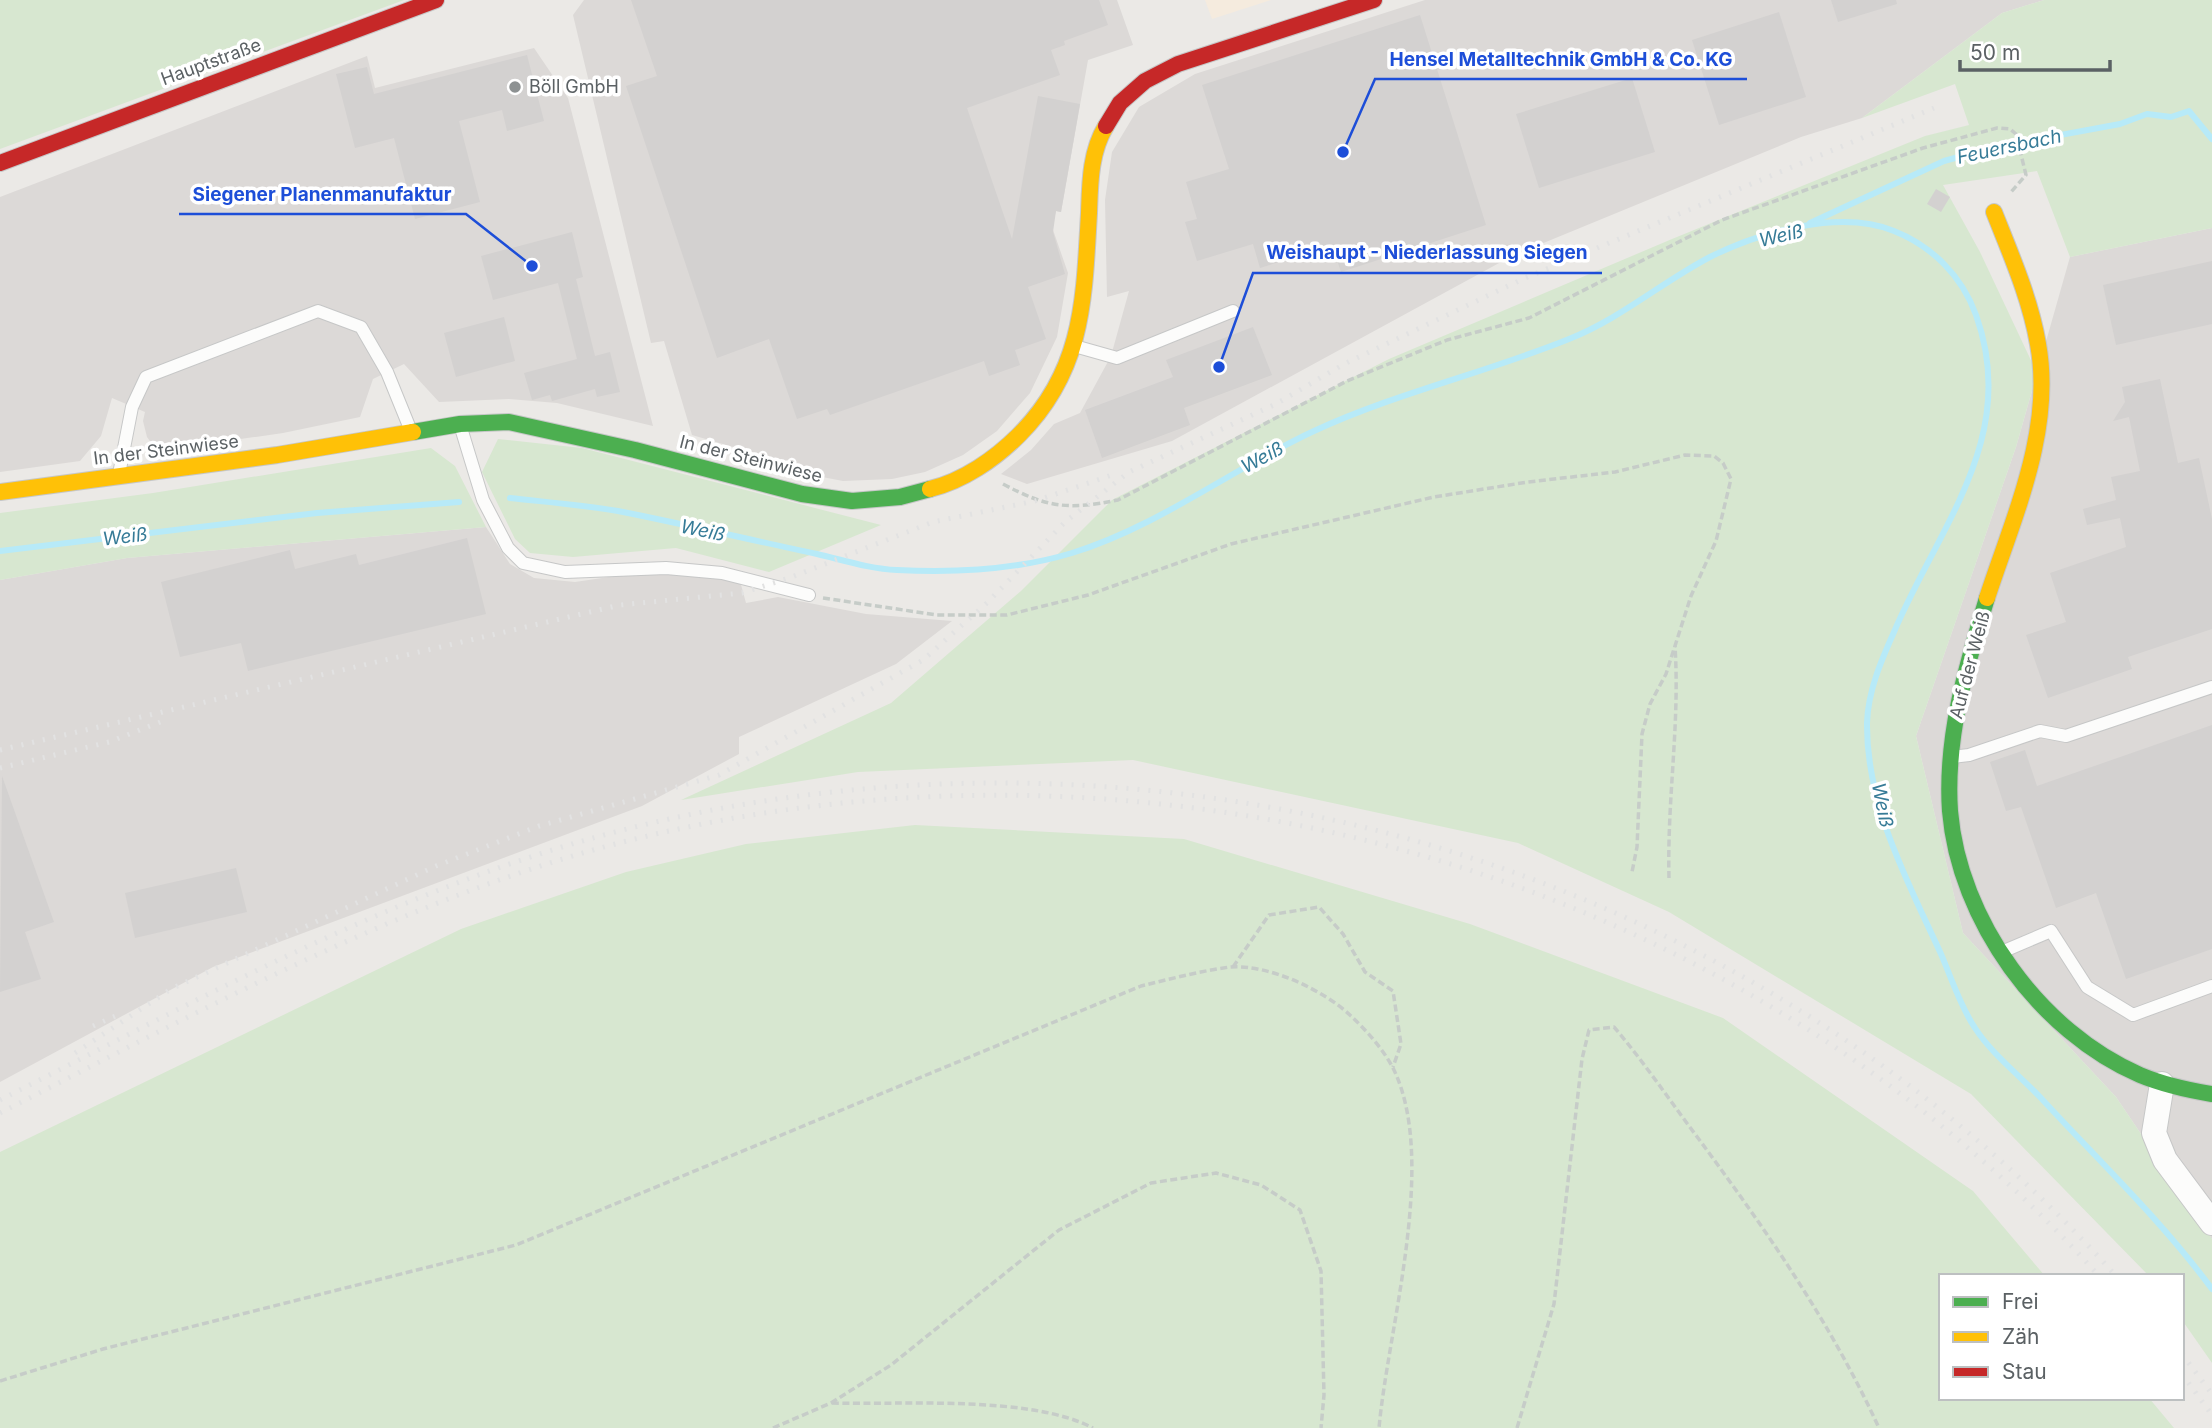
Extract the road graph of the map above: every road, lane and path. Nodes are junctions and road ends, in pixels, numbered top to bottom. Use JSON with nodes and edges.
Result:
{"nodes":[{"id":1,"x":436,"y":0,"type":"edge"},
{"id":2,"x":1374,"y":0,"type":"edge"},
{"id":3,"x":0,"y":163,"type":"edge"},
{"id":4,"x":1994,"y":212,"type":"joint"},
{"id":5,"x":1233,"y":311,"type":"dead end"},
{"id":6,"x":1075,"y":346,"type":"junction"},
{"id":7,"x":460,"y":424,"type":"junction"},
{"id":8,"x":411,"y":432,"type":"junction"},
{"id":9,"x":976,"y":469,"type":"junction"},
{"id":10,"x":119,"y":475,"type":"junction"},
{"id":11,"x":0,"y":492,"type":"edge"},
{"id":12,"x":808,"y":595,"type":"joint"},
{"id":13,"x":1675,"y":640,"type":"junction"},
{"id":14,"x":2212,"y":687,"type":"edge"},
{"id":15,"x":1948,"y":758,"type":"junction"},
{"id":16,"x":1632,"y":872,"type":"dead end"},
{"id":17,"x":1669,"y":878,"type":"dead end"},
{"id":18,"x":2001,"y":953,"type":"junction"},
{"id":19,"x":1233,"y":967,"type":"junction"},
{"id":20,"x":2212,"y":986,"type":"edge"},
{"id":21,"x":1393,"y":1067,"type":"junction"},
{"id":22,"x":2162,"y":1084,"type":"junction"},
{"id":23,"x":2212,"y":1094,"type":"edge"},
{"id":24,"x":2212,"y":1223,"type":"edge"},
{"id":25,"x":0,"y":1381,"type":"edge"},
{"id":26,"x":831,"y":1403,"type":"junction"},
{"id":27,"x":774,"y":1428,"type":"edge"},
{"id":28,"x":1093,"y":1428,"type":"edge"},
{"id":29,"x":1321,"y":1428,"type":"edge"},
{"id":30,"x":1379,"y":1428,"type":"edge"},
{"id":31,"x":1517,"y":1428,"type":"edge"},
{"id":32,"x":1879,"y":1428,"type":"edge"}],
"edges":[{"from":1,"to":3,"type":"street","name":"Hauptstraße"},
{"from":2,"to":6,"type":"street","name":"In der Steinwiese"},
{"from":4,"to":9,"type":"path"},
{"from":4,"to":15,"type":"street","name":"Auf der Weiß"},
{"from":5,"to":6,"type":"lane"},
{"from":6,"to":9,"type":"street","name":"In der Steinwiese"},
{"from":7,"to":8,"type":"street","name":"In der Steinwiese"},
{"from":7,"to":9,"type":"street","name":"In der Steinwiese"},
{"from":7,"to":12,"type":"lane"},
{"from":8,"to":10,"type":"street","name":"In der Steinwiese"},
{"from":8,"to":10,"type":"lane"},
{"from":10,"to":11,"type":"street","name":"In der Steinwiese"},
{"from":12,"to":13,"type":"path"},
{"from":13,"to":16,"type":"path"},
{"from":13,"to":17,"type":"path"},
{"from":14,"to":15,"type":"lane"},
{"from":15,"to":18,"type":"street","name":"Auf der Weiß"},
{"from":18,"to":20,"type":"lane"},
{"from":18,"to":22,"type":"street","name":"Auf der Weiß"},
{"from":19,"to":21,"type":"path"},
{"from":19,"to":21,"type":"path"},
{"from":19,"to":25,"type":"path"},
{"from":21,"to":30,"type":"path"},
{"from":22,"to":23,"type":"street","name":"Auf der Weiß"},
{"from":22,"to":24,"type":"street"},
{"from":26,"to":27,"type":"path"},
{"from":26,"to":28,"type":"path"},
{"from":26,"to":29,"type":"path"},
{"from":31,"to":32,"type":"path"}]}
